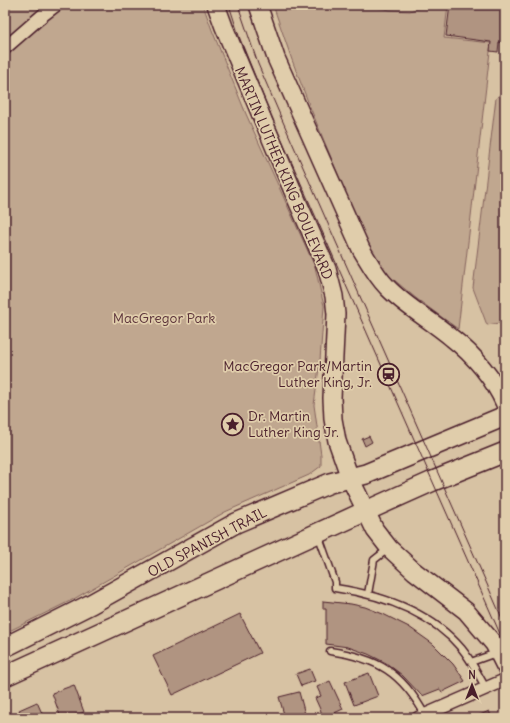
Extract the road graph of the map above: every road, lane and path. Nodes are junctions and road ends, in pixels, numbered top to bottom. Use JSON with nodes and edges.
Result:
{"nodes":[{"id":1,"x":56,"y":5,"type":"edge"},
{"id":2,"x":216,"y":5,"type":"edge"},
{"id":3,"x":258,"y":5,"type":"edge"},
{"id":4,"x":5,"y":48,"type":"edge"},
{"id":5,"x":505,"y":404,"type":"edge"},
{"id":6,"x":505,"y":416,"type":"edge"},
{"id":7,"x":505,"y":452,"type":"edge"},
{"id":8,"x":350,"y":478,"type":"junction"},
{"id":9,"x":366,"y":511,"type":"junction"},
{"id":10,"x":318,"y":533,"type":"junction"},
{"id":11,"x":389,"y":548,"type":"junction"},
{"id":12,"x":368,"y":594,"type":"junction"},
{"id":13,"x":5,"y":647,"type":"edge"},
{"id":14,"x":330,"y":651,"type":"dead end"},
{"id":15,"x":502,"y":659,"type":"edge"},
{"id":16,"x":471,"y":662,"type":"junction"},
{"id":17,"x":5,"y":676,"type":"edge"},
{"id":18,"x":505,"y":680,"type":"edge"},
{"id":19,"x":486,"y":688,"type":"junction"},
{"id":20,"x":422,"y":716,"type":"edge"}],
"edges":[{"from":1,"to":4,"type":"street"},
{"from":2,"to":8,"type":"main road","name":"MARTIN LUTHER KING BOULEVARD"},
{"from":3,"to":5,"type":"main road"},
{"from":6,"to":8,"type":"main road","name":"OLD SPANISH TRAIL"},
{"from":7,"to":9,"type":"main road"},
{"from":8,"to":9,"type":"main road","name":"MARTIN LUTHER KING BOULEVARD"},
{"from":8,"to":13,"type":"main road","name":"OLD SPANISH TRAIL"},
{"from":9,"to":10,"type":"main road"},
{"from":9,"to":11,"type":"main road","name":"MARTIN LUTHER KING BOULEVARD"},
{"from":10,"to":12,"type":"lane"},
{"from":10,"to":17,"type":"main road"},
{"from":11,"to":12,"type":"lane"},
{"from":11,"to":15,"type":"main road","name":"MARTIN LUTHER KING BOULEVARD"},
{"from":12,"to":16,"type":"lane"},
{"from":14,"to":20,"type":"lane"},
{"from":15,"to":16,"type":"lane"},
{"from":16,"to":19,"type":"lane"},
{"from":18,"to":19,"type":"street"},
{"from":19,"to":20,"type":"street"}]}
